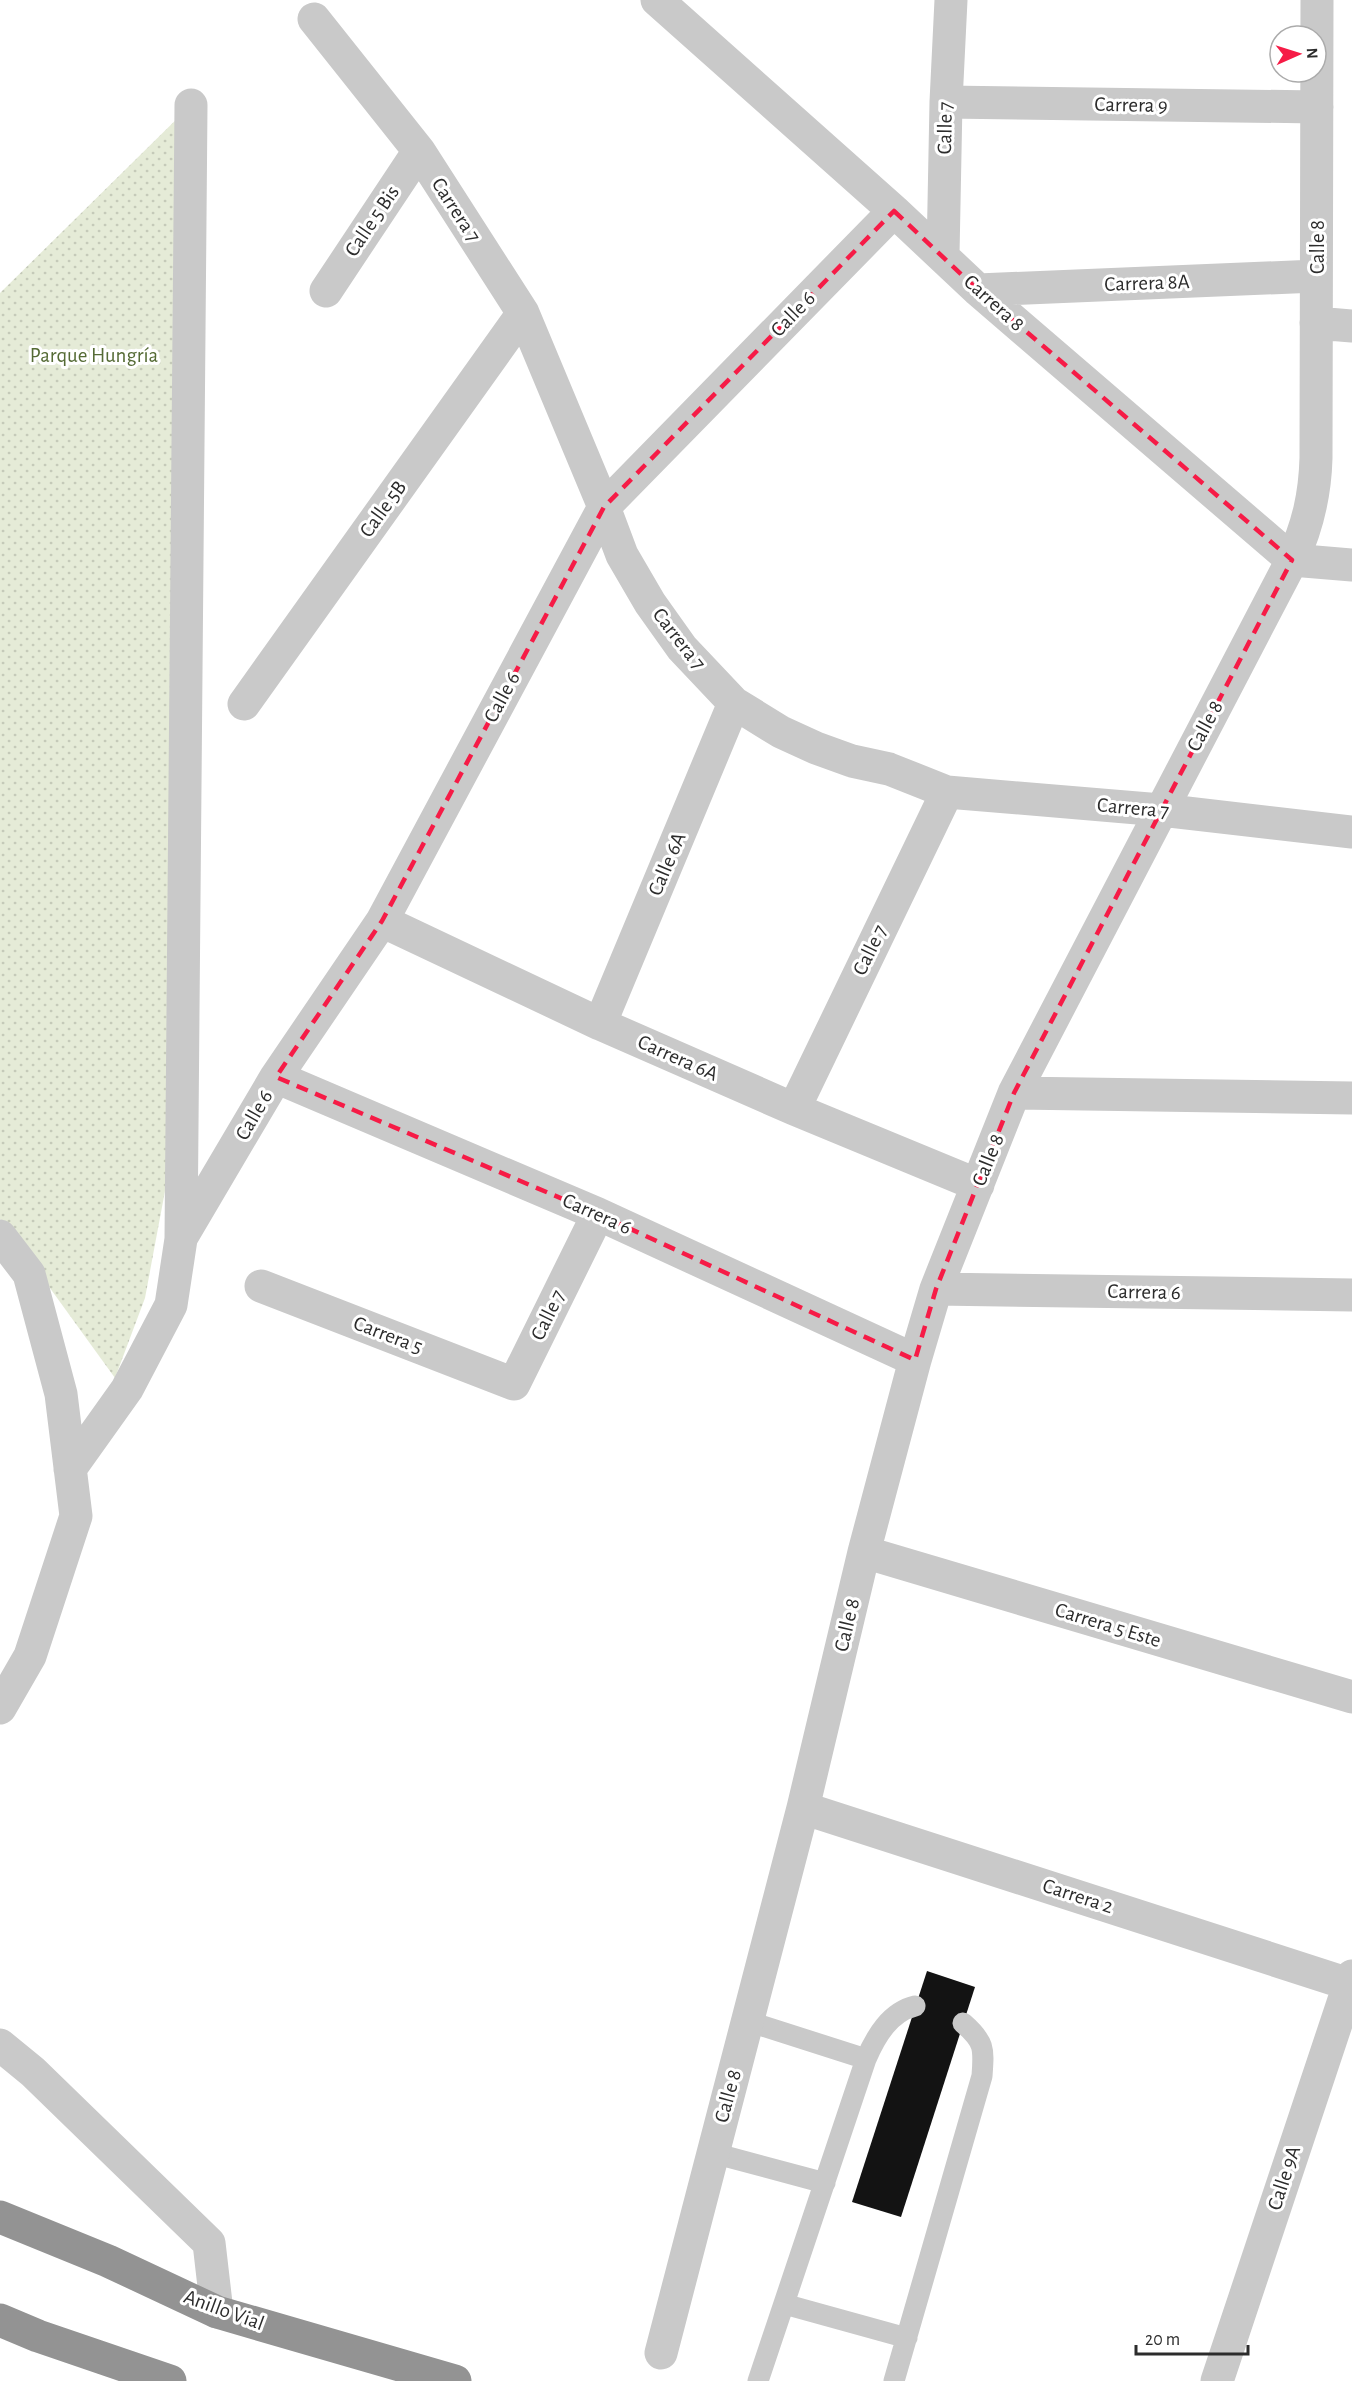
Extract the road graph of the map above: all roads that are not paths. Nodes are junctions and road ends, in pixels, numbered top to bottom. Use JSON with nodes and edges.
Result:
{"nodes":[{"id":1,"x":657,"y":0,"type":"edge"},
{"id":2,"x":951,"y":0,"type":"edge"},
{"id":3,"x":1317,"y":0,"type":"edge"},
{"id":4,"x":314,"y":19,"type":"dead end"},
{"id":5,"x":946,"y":102,"type":"junction"},
{"id":6,"x":191,"y":105,"type":"dead end"},
{"id":7,"x":1317,"y":107,"type":"junction"},
{"id":8,"x":419,"y":151,"type":"junction"},
{"id":9,"x":894,"y":211,"type":"junction"},
{"id":10,"x":943,"y":255,"type":"junction"},
{"id":11,"x":1316,"y":276,"type":"junction"},
{"id":12,"x":978,"y":290,"type":"junction"},
{"id":13,"x":326,"y":291,"type":"dead end"},
{"id":14,"x":523,"y":314,"type":"junction"},
{"id":15,"x":1316,"y":323,"type":"junction"},
{"id":16,"x":1352,"y":326,"type":"edge"},
{"id":17,"x":604,"y":507,"type":"junction"},
{"id":18,"x":1292,"y":560,"type":"junction"},
{"id":19,"x":1352,"y":565,"type":"edge"},
{"id":20,"x":244,"y":704,"type":"dead end"},
{"id":21,"x":734,"y":704,"type":"junction"},
{"id":22,"x":946,"y":792,"type":"junction"},
{"id":23,"x":1161,"y":810,"type":"junction"},
{"id":24,"x":1352,"y":832,"type":"edge"},
{"id":25,"x":381,"y":921,"type":"junction"},
{"id":26,"x":600,"y":1024,"type":"junction"},
{"id":27,"x":276,"y":1077,"type":"junction"},
{"id":28,"x":1014,"y":1093,"type":"junction"},
{"id":29,"x":1352,"y":1098,"type":"edge"},
{"id":30,"x":794,"y":1109,"type":"junction"},
{"id":31,"x":978,"y":1185,"type":"junction"},
{"id":32,"x":598,"y":1214,"type":"junction"},
{"id":33,"x":0,"y":1236,"type":"edge"},
{"id":34,"x":180,"y":1239,"type":"junction"},
{"id":35,"x":261,"y":1286,"type":"dead end"},
{"id":36,"x":936,"y":1289,"type":"junction"},
{"id":37,"x":1352,"y":1294,"type":"edge"},
{"id":38,"x":915,"y":1360,"type":"junction"},
{"id":39,"x":514,"y":1384,"type":"joint"},
{"id":40,"x":70,"y":1469,"type":"junction"},
{"id":41,"x":864,"y":1552,"type":"junction"},
{"id":42,"x":1352,"y":1697,"type":"edge"},
{"id":43,"x":0,"y":1708,"type":"edge"},
{"id":44,"x":803,"y":1808,"type":"junction"},
{"id":45,"x":1351,"y":1981,"type":"edge"},
{"id":46,"x":915,"y":2006,"type":"dead end"},
{"id":47,"x":747,"y":2021,"type":"junction"},
{"id":48,"x":963,"y":2024,"type":"dead end"},
{"id":49,"x":0,"y":2045,"type":"edge"},
{"id":50,"x":866,"y":2059,"type":"junction"},
{"id":51,"x":713,"y":2153,"type":"junction"},
{"id":52,"x":825,"y":2183,"type":"junction"},
{"id":53,"x":0,"y":2217,"type":"edge"},
{"id":54,"x":784,"y":2304,"type":"junction"},
{"id":55,"x":217,"y":2312,"type":"junction"},
{"id":56,"x":0,"y":2320,"type":"edge"},
{"id":57,"x":907,"y":2338,"type":"junction"},
{"id":58,"x":661,"y":2353,"type":"dead end"},
{"id":59,"x":170,"y":2381,"type":"edge"},
{"id":60,"x":455,"y":2381,"type":"edge"},
{"id":61,"x":758,"y":2381,"type":"edge"},
{"id":62,"x":894,"y":2381,"type":"edge"},
{"id":63,"x":1217,"y":2381,"type":"edge"}],
"edges":[{"from":1,"to":9,"type":"street","name":"Carrera 8"},
{"from":2,"to":5,"type":"street","name":"Calle 7"},
{"from":3,"to":7,"type":"street","name":"Calle 8"},
{"from":4,"to":8,"type":"street","name":"Carrera 7"},
{"from":5,"to":7,"type":"street","name":"Carrera 9"},
{"from":5,"to":10,"type":"street","name":"Calle 7"},
{"from":6,"to":34,"type":"street"},
{"from":7,"to":11,"type":"street","name":"Calle 8"},
{"from":8,"to":13,"type":"street","name":"Calle 5 Bis"},
{"from":8,"to":14,"type":"street","name":"Carrera 7"},
{"from":9,"to":10,"type":"street","name":"Carrera 8"},
{"from":9,"to":17,"type":"street","name":"Calle 6"},
{"from":10,"to":12,"type":"street","name":"Carrera 8"},
{"from":11,"to":12,"type":"street","name":"Carrera 8A"},
{"from":11,"to":15,"type":"street","name":"Calle 8"},
{"from":12,"to":18,"type":"street","name":"Carrera 8"},
{"from":14,"to":17,"type":"street","name":"Carrera 7"},
{"from":14,"to":20,"type":"street","name":"Calle 5B"},
{"from":15,"to":16,"type":"street"},
{"from":15,"to":18,"type":"street","name":"Calle 8"},
{"from":17,"to":21,"type":"street","name":"Carrera 7"},
{"from":17,"to":25,"type":"street","name":"Calle 6"},
{"from":18,"to":19,"type":"street"},
{"from":18,"to":23,"type":"street","name":"Calle 8"},
{"from":21,"to":22,"type":"street","name":"Carrera 7"},
{"from":21,"to":26,"type":"street","name":"Calle 6A"},
{"from":22,"to":23,"type":"street","name":"Carrera 7"},
{"from":22,"to":30,"type":"street","name":"Calle 7"},
{"from":23,"to":24,"type":"street","name":"Carrera 7"},
{"from":23,"to":28,"type":"street","name":"Calle 8"},
{"from":25,"to":26,"type":"street","name":"Carrera 6A"},
{"from":25,"to":27,"type":"street","name":"Calle 6"},
{"from":26,"to":30,"type":"street","name":"Carrera 6A"},
{"from":27,"to":32,"type":"street","name":"Carrera 6"},
{"from":27,"to":34,"type":"street","name":"Calle 6"},
{"from":28,"to":29,"type":"street"},
{"from":28,"to":31,"type":"street","name":"Calle 8"},
{"from":30,"to":31,"type":"street","name":"Carrera 6A"},
{"from":31,"to":36,"type":"street","name":"Calle 8"},
{"from":32,"to":38,"type":"street","name":"Carrera 6"},
{"from":32,"to":39,"type":"street","name":"Calle 7"},
{"from":33,"to":40,"type":"street"},
{"from":34,"to":40,"type":"street"},
{"from":35,"to":39,"type":"street","name":"Carrera 5"},
{"from":36,"to":37,"type":"street","name":"Carrera 6"},
{"from":36,"to":38,"type":"street","name":"Calle 8"},
{"from":38,"to":41,"type":"street","name":"Calle 8"},
{"from":40,"to":43,"type":"street"},
{"from":41,"to":42,"type":"street","name":"Carrera 5 Este"},
{"from":41,"to":44,"type":"street","name":"Calle 8"},
{"from":44,"to":45,"type":"street","name":"Carrera 2"},
{"from":44,"to":47,"type":"street","name":"Calle 8"},
{"from":45,"to":63,"type":"street","name":"Calle 9A"},
{"from":46,"to":50,"type":"lane"},
{"from":47,"to":50,"type":"lane"},
{"from":47,"to":51,"type":"street","name":"Calle 8"},
{"from":48,"to":57,"type":"lane"},
{"from":49,"to":55,"type":"street"},
{"from":50,"to":52,"type":"lane"},
{"from":51,"to":52,"type":"lane"},
{"from":51,"to":58,"type":"street","name":"Calle 8"},
{"from":52,"to":54,"type":"lane"},
{"from":53,"to":55,"type":"highway","name":"Anillo Vial"},
{"from":54,"to":57,"type":"lane"},
{"from":54,"to":61,"type":"lane"},
{"from":55,"to":60,"type":"highway","name":"Anillo Vial"},
{"from":56,"to":59,"type":"highway"},
{"from":57,"to":62,"type":"lane"}]}
